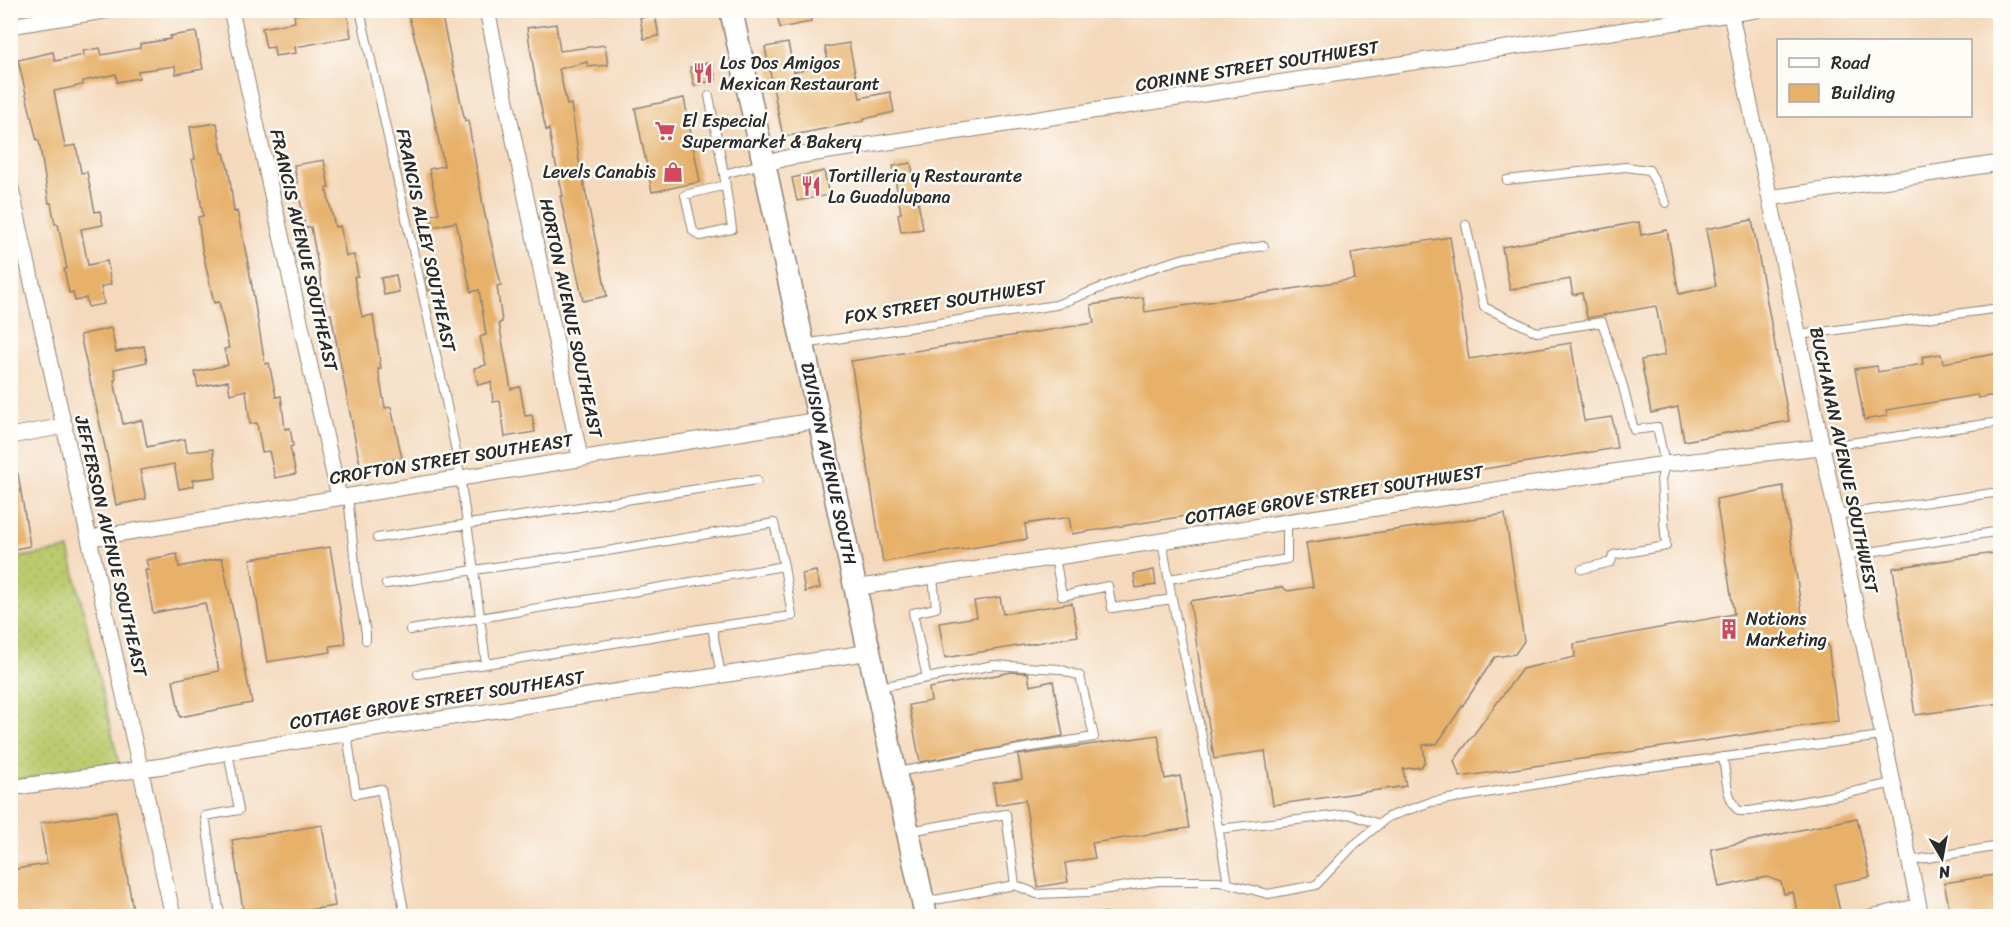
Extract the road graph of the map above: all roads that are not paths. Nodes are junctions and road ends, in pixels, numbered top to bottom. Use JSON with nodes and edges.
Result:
{"nodes":[{"id":1,"x":110,"y":10,"type":"edge"},
{"id":2,"x":231,"y":10,"type":"edge"},
{"id":3,"x":360,"y":10,"type":"edge"},
{"id":4,"x":487,"y":10,"type":"edge"},
{"id":5,"x":731,"y":10,"type":"edge"},
{"id":6,"x":1756,"y":10,"type":"edge"},
{"id":7,"x":1730,"y":13,"type":"edge"},
{"id":8,"x":10,"y":26,"type":"edge"},
{"id":9,"x":709,"y":96,"type":"dead end"},
{"id":10,"x":2001,"y":163,"type":"edge"},
{"id":11,"x":764,"y":164,"type":"junction"},
{"id":12,"x":724,"y":174,"type":"junction"},
{"id":13,"x":1507,"y":180,"type":"dead end"},
{"id":14,"x":10,"y":183,"type":"edge"},
{"id":15,"x":726,"y":185,"type":"junction"},
{"id":16,"x":1770,"y":198,"type":"junction"},
{"id":17,"x":1666,"y":203,"type":"dead end"},
{"id":18,"x":1466,"y":225,"type":"dead end"},
{"id":19,"x":16,"y":237,"type":"edge"},
{"id":20,"x":1264,"y":246,"type":"dead end"},
{"id":21,"x":2001,"y":308,"type":"edge"},
{"id":22,"x":1799,"y":335,"type":"junction"},
{"id":23,"x":802,"y":344,"type":"junction"},
{"id":24,"x":819,"y":420,"type":"junction"},
{"id":25,"x":2001,"y":422,"type":"edge"},
{"id":26,"x":65,"y":426,"type":"junction"},
{"id":27,"x":10,"y":436,"type":"edge"},
{"id":28,"x":1821,"y":447,"type":"junction"},
{"id":29,"x":580,"y":457,"type":"junction"},
{"id":30,"x":1665,"y":464,"type":"junction"},
{"id":31,"x":459,"y":477,"type":"junction"},
{"id":32,"x":757,"y":480,"type":"dead end"},
{"id":33,"x":2001,"y":492,"type":"edge"},
{"id":34,"x":344,"y":497,"type":"junction"},
{"id":35,"x":1836,"y":514,"type":"junction"},
{"id":36,"x":1287,"y":522,"type":"junction"},
{"id":37,"x":467,"y":524,"type":"junction"},
{"id":38,"x":2001,"y":531,"type":"edge"},
{"id":39,"x":91,"y":538,"type":"junction"},
{"id":40,"x":377,"y":538,"type":"dead end"},
{"id":41,"x":1162,"y":541,"type":"junction"},
{"id":42,"x":1844,"y":556,"type":"junction"},
{"id":43,"x":1055,"y":557,"type":"junction"},
{"id":44,"x":784,"y":566,"type":"junction"},
{"id":45,"x":1582,"y":569,"type":"dead end"},
{"id":46,"x":474,"y":570,"type":"junction"},
{"id":47,"x":933,"y":576,"type":"junction"},
{"id":48,"x":1168,"y":579,"type":"junction"},
{"id":49,"x":386,"y":584,"type":"dead end"},
{"id":50,"x":855,"y":588,"type":"junction"},
{"id":51,"x":1172,"y":599,"type":"junction"},
{"id":52,"x":480,"y":618,"type":"junction"},
{"id":53,"x":712,"y":627,"type":"junction"},
{"id":54,"x":410,"y":630,"type":"dead end"},
{"id":55,"x":366,"y":640,"type":"dead end"},
{"id":56,"x":870,"y":652,"type":"junction"},
{"id":57,"x":486,"y":664,"type":"junction"},
{"id":58,"x":418,"y":674,"type":"dead end"},
{"id":59,"x":721,"y":675,"type":"junction"},
{"id":60,"x":927,"y":678,"type":"junction"},
{"id":61,"x":877,"y":688,"type":"junction"},
{"id":62,"x":347,"y":734,"type":"junction"},
{"id":63,"x":1882,"y":736,"type":"junction"},
{"id":64,"x":228,"y":752,"type":"junction"},
{"id":65,"x":1723,"y":757,"type":"junction"},
{"id":66,"x":140,"y":769,"type":"junction"},
{"id":67,"x":895,"y":772,"type":"junction"},
{"id":68,"x":1893,"y":783,"type":"junction"},
{"id":69,"x":10,"y":788,"type":"edge"},
{"id":70,"x":1379,"y":824,"type":"junction"},
{"id":71,"x":1219,"y":830,"type":"junction"},
{"id":72,"x":908,"y":832,"type":"junction"},
{"id":73,"x":2001,"y":846,"type":"edge"},
{"id":74,"x":1909,"y":861,"type":"junction"},
{"id":75,"x":1228,"y":884,"type":"junction"},
{"id":76,"x":1015,"y":885,"type":"junction"},
{"id":77,"x":924,"y":909,"type":"edge"},
{"id":78,"x":1920,"y":910,"type":"edge"},
{"id":79,"x":1894,"y":912,"type":"edge"},
{"id":80,"x":1869,"y":914,"type":"dead end"},
{"id":81,"x":173,"y":916,"type":"edge"},
{"id":82,"x":220,"y":916,"type":"edge"},
{"id":83,"x":405,"y":916,"type":"edge"}],
"edges":[{"from":1,"to":8,"type":"street"},
{"from":2,"to":34,"type":"street","name":"FRANCIS AVENUE SOUTHEAST"},
{"from":3,"to":31,"type":"lane","name":"FRANCIS ALLEY SOUTHEAST"},
{"from":4,"to":29,"type":"street","name":"HORTON AVENUE SOUTHEAST"},
{"from":5,"to":11,"type":"main road","name":"DIVISION AVENUE SOUTH"},
{"from":6,"to":7,"type":"street","name":"CORINNE STREET SOUTHWEST"},
{"from":7,"to":11,"type":"street","name":"CORINNE STREET SOUTHWEST"},
{"from":7,"to":16,"type":"street","name":"BUCHANAN AVENUE SOUTHWEST"},
{"from":9,"to":12,"type":"lane"},
{"from":10,"to":16,"type":"street"},
{"from":11,"to":12,"type":"lane"},
{"from":11,"to":23,"type":"main road","name":"DIVISION AVENUE SOUTH"},
{"from":12,"to":15,"type":"lane"},
{"from":13,"to":17,"type":"lane"},
{"from":14,"to":19,"type":"street","name":"JEFFERSON AVENUE SOUTHEAST"},
{"from":15,"to":15,"type":"lane"},
{"from":16,"to":22,"type":"street","name":"BUCHANAN AVENUE SOUTHWEST"},
{"from":18,"to":30,"type":"lane"},
{"from":19,"to":26,"type":"street","name":"JEFFERSON AVENUE SOUTHEAST"},
{"from":20,"to":23,"type":"lane","name":"FOX STREET SOUTHWEST"},
{"from":21,"to":22,"type":"lane"},
{"from":22,"to":28,"type":"street","name":"BUCHANAN AVENUE SOUTHWEST"},
{"from":23,"to":24,"type":"main road","name":"DIVISION AVENUE SOUTH"},
{"from":24,"to":29,"type":"street","name":"CROFTON STREET SOUTHEAST"},
{"from":24,"to":50,"type":"main road","name":"DIVISION AVENUE SOUTH"},
{"from":25,"to":28,"type":"lane"},
{"from":26,"to":27,"type":"street"},
{"from":26,"to":39,"type":"street","name":"JEFFERSON AVENUE SOUTHEAST"},
{"from":28,"to":30,"type":"street","name":"COTTAGE GROVE STREET SOUTHWEST"},
{"from":28,"to":35,"type":"street","name":"BUCHANAN AVENUE SOUTHWEST"},
{"from":29,"to":31,"type":"street","name":"CROFTON STREET SOUTHEAST"},
{"from":30,"to":36,"type":"street","name":"COTTAGE GROVE STREET SOUTHWEST"},
{"from":30,"to":45,"type":"lane"},
{"from":31,"to":34,"type":"street","name":"CROFTON STREET SOUTHEAST"},
{"from":31,"to":37,"type":"lane","name":"FRANCIS ALLEY SOUTHEAST"},
{"from":32,"to":37,"type":"lane"},
{"from":33,"to":35,"type":"lane"},
{"from":34,"to":39,"type":"street","name":"CROFTON STREET SOUTHEAST"},
{"from":34,"to":55,"type":"lane"},
{"from":35,"to":42,"type":"street","name":"BUCHANAN AVENUE SOUTHWEST"},
{"from":36,"to":41,"type":"street","name":"COTTAGE GROVE STREET SOUTHWEST"},
{"from":36,"to":48,"type":"lane"},
{"from":37,"to":40,"type":"lane"},
{"from":37,"to":46,"type":"lane","name":"FRANCIS ALLEY SOUTHEAST"},
{"from":38,"to":42,"type":"lane"},
{"from":39,"to":66,"type":"street","name":"JEFFERSON AVENUE SOUTHEAST"},
{"from":41,"to":43,"type":"street","name":"COTTAGE GROVE STREET SOUTHWEST"},
{"from":41,"to":48,"type":"lane"},
{"from":42,"to":63,"type":"street","name":"BUCHANAN AVENUE SOUTHWEST"},
{"from":43,"to":47,"type":"street","name":"COTTAGE GROVE STREET SOUTHWEST"},
{"from":43,"to":51,"type":"lane"},
{"from":44,"to":46,"type":"lane"},
{"from":44,"to":52,"type":"lane"},
{"from":44,"to":53,"type":"lane"},
{"from":46,"to":49,"type":"lane"},
{"from":46,"to":52,"type":"lane","name":"FRANCIS ALLEY SOUTHEAST"},
{"from":47,"to":50,"type":"street","name":"COTTAGE GROVE STREET SOUTHWEST"},
{"from":47,"to":60,"type":"lane"},
{"from":48,"to":51,"type":"lane"},
{"from":50,"to":56,"type":"main road","name":"DIVISION AVENUE SOUTH"},
{"from":51,"to":71,"type":"lane"},
{"from":52,"to":54,"type":"lane"},
{"from":52,"to":57,"type":"lane","name":"FRANCIS ALLEY SOUTHEAST"},
{"from":53,"to":57,"type":"lane"},
{"from":53,"to":59,"type":"lane"},
{"from":56,"to":59,"type":"street","name":"COTTAGE GROVE STREET SOUTHEAST"},
{"from":56,"to":61,"type":"main road","name":"DIVISION AVENUE SOUTH"},
{"from":57,"to":58,"type":"lane"},
{"from":59,"to":62,"type":"street","name":"COTTAGE GROVE STREET SOUTHEAST"},
{"from":60,"to":61,"type":"lane"},
{"from":60,"to":67,"type":"lane"},
{"from":61,"to":67,"type":"main road","name":"DIVISION AVENUE SOUTH"},
{"from":62,"to":64,"type":"street","name":"COTTAGE GROVE STREET SOUTHEAST"},
{"from":62,"to":83,"type":"lane"},
{"from":63,"to":65,"type":"lane"},
{"from":63,"to":68,"type":"street","name":"BUCHANAN AVENUE SOUTHWEST"},
{"from":64,"to":66,"type":"street","name":"COTTAGE GROVE STREET SOUTHEAST"},
{"from":64,"to":82,"type":"lane"},
{"from":65,"to":68,"type":"lane"},
{"from":65,"to":70,"type":"lane"},
{"from":66,"to":69,"type":"street","name":"COTTAGE GROVE STREET SOUTHEAST"},
{"from":66,"to":81,"type":"street","name":"JEFFERSON AVENUE SOUTHEAST"},
{"from":67,"to":72,"type":"main road","name":"DIVISION AVENUE SOUTH"},
{"from":68,"to":74,"type":"street","name":"BUCHANAN AVENUE SOUTHWEST"},
{"from":70,"to":71,"type":"lane"},
{"from":70,"to":75,"type":"lane"},
{"from":71,"to":75,"type":"lane"},
{"from":72,"to":76,"type":"lane"},
{"from":72,"to":77,"type":"main road","name":"DIVISION AVENUE SOUTH"},
{"from":73,"to":74,"type":"lane"},
{"from":74,"to":78,"type":"street","name":"BUCHANAN AVENUE SOUTHWEST"},
{"from":75,"to":76,"type":"lane"},
{"from":76,"to":77,"type":"lane"},
{"from":78,"to":79,"type":"lane"},
{"from":79,"to":80,"type":"lane"}]}
